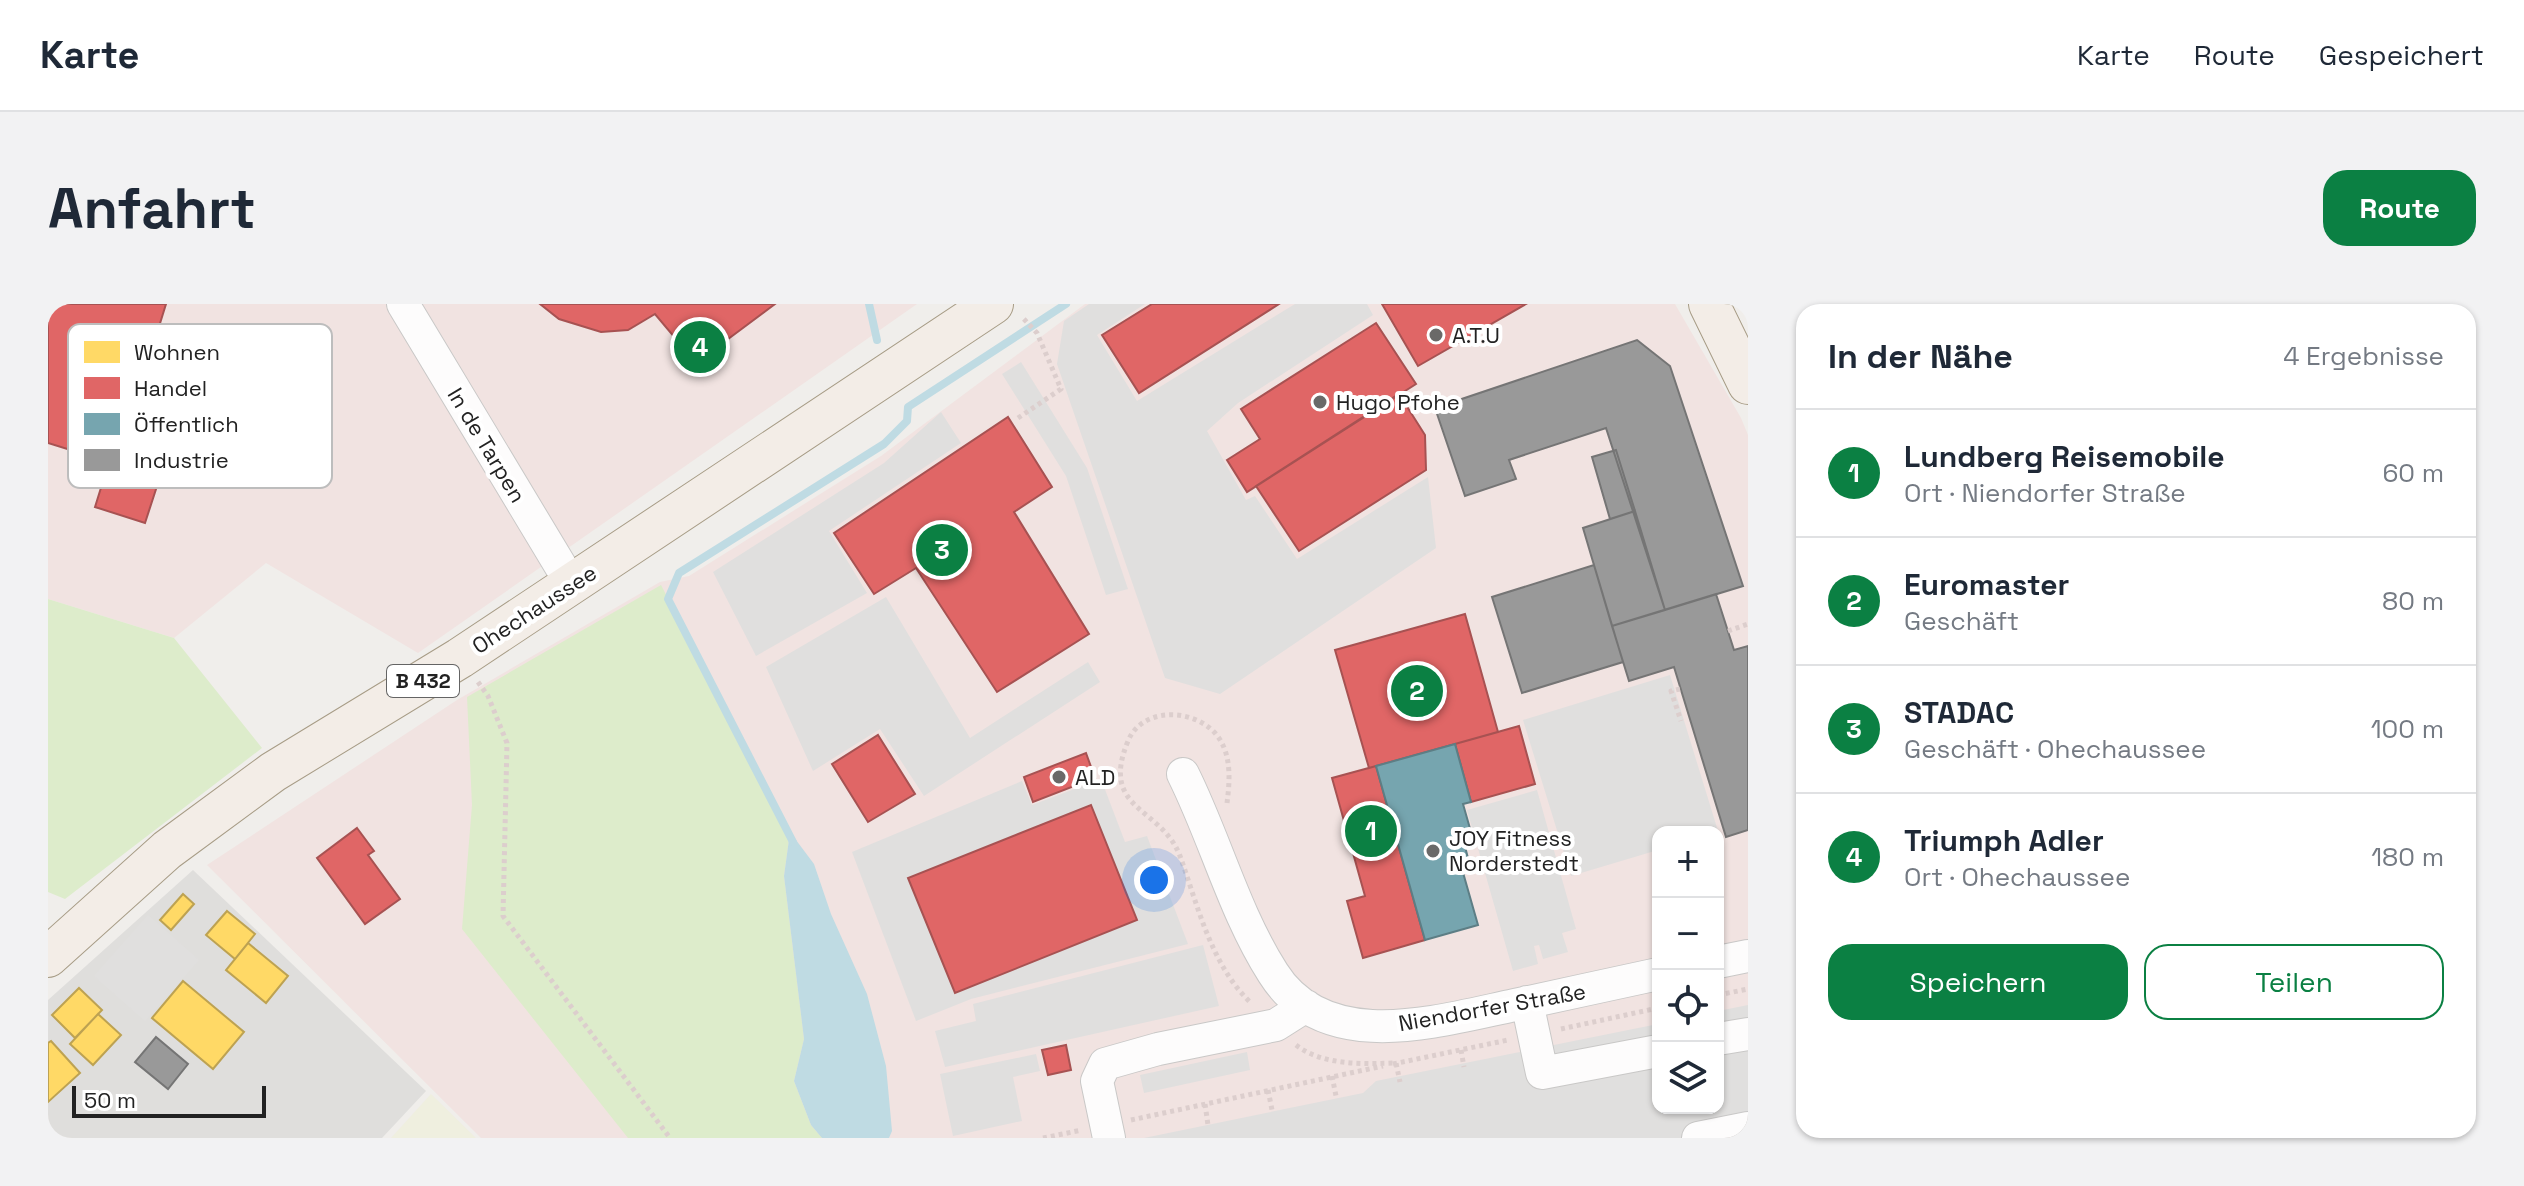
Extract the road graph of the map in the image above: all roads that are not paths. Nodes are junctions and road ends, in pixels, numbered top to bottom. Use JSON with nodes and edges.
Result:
{"nodes":[{"id":1,"x":403,"y":304,"type":"edge"},
{"id":2,"x":993,"y":304,"type":"edge"},
{"id":3,"x":1709,"y":304,"type":"edge"},
{"id":4,"x":1748,"y":384,"type":"edge"},
{"id":5,"x":572,"y":585,"type":"junction"},
{"id":6,"x":1183,"y":774,"type":"dead end"},
{"id":7,"x":1748,"y":956,"type":"edge"},
{"id":8,"x":48,"y":957,"type":"edge"},
{"id":9,"x":1724,"y":961,"type":"edge"},
{"id":10,"x":1652,"y":975,"type":"edge"},
{"id":11,"x":1527,"y":1002,"type":"junction"},
{"id":12,"x":1306,"y":1006,"type":"junction"},
{"id":13,"x":1748,"y":1034,"type":"edge"},
{"id":14,"x":1724,"y":1038,"type":"edge"},
{"id":15,"x":1652,"y":1052,"type":"edge"},
{"id":16,"x":1748,"y":1128,"type":"edge"},
{"id":17,"x":1107,"y":1131,"type":"edge"},
{"id":18,"x":1698,"y":1138,"type":"edge"}],
"edges":[{"from":1,"to":5,"type":"street","name":"In de Tarpen"},
{"from":2,"to":5,"type":"main road","name":"Ohechaussee","number":"B 432"},
{"from":3,"to":4,"type":"main road"},
{"from":5,"to":8,"type":"main road","name":"Ohechaussee","number":"B 432"},
{"from":6,"to":12,"type":"street","name":"Niendorfer Straße"},
{"from":7,"to":9,"type":"street"},
{"from":10,"to":11,"type":"street","name":"Niendorfer Straße"},
{"from":11,"to":12,"type":"street","name":"Niendorfer Straße"},
{"from":11,"to":15,"type":"street"},
{"from":12,"to":17,"type":"street"},
{"from":13,"to":14,"type":"street"},
{"from":16,"to":18,"type":"street"}]}
